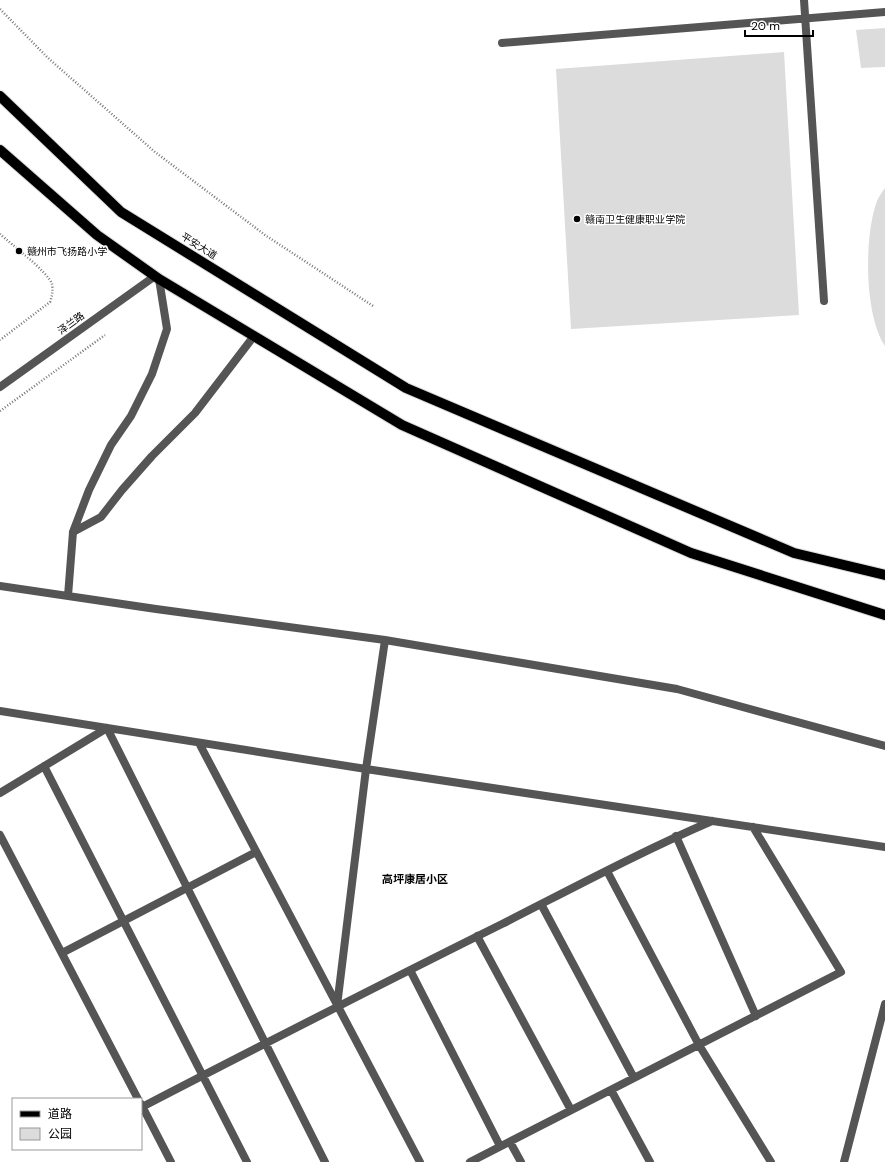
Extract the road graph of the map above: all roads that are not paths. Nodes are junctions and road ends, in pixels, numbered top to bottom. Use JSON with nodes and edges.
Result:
{"nodes":[{"id":1,"x":804,"y":0,"type":"edge"},
{"id":2,"x":885,"y":12,"type":"edge"},
{"id":3,"x":805,"y":18,"type":"junction"},
{"id":4,"x":502,"y":43,"type":"dead end"},
{"id":5,"x":0,"y":96,"type":"edge"},
{"id":6,"x":0,"y":150,"type":"edge"},
{"id":7,"x":157,"y":277,"type":"junction"},
{"id":8,"x":824,"y":301,"type":"dead end"},
{"id":9,"x":254,"y":336,"type":"junction"},
{"id":10,"x":0,"y":387,"type":"edge"},
{"id":11,"x":73,"y":532,"type":"junction"},
{"id":12,"x":885,"y":575,"type":"edge"},
{"id":13,"x":0,"y":586,"type":"edge"},
{"id":14,"x":68,"y":596,"type":"junction"},
{"id":15,"x":885,"y":615,"type":"edge"},
{"id":16,"x":385,"y":640,"type":"junction"},
{"id":17,"x":0,"y":711,"type":"edge"},
{"id":18,"x":107,"y":728,"type":"junction"},
{"id":19,"x":199,"y":743,"type":"junction"},
{"id":20,"x":885,"y":746,"type":"edge"},
{"id":21,"x":44,"y":766,"type":"junction"},
{"id":22,"x":366,"y":769,"type":"junction"},
{"id":23,"x":0,"y":793,"type":"edge"},
{"id":24,"x":712,"y":821,"type":"junction"},
{"id":25,"x":753,"y":827,"type":"junction"},
{"id":26,"x":0,"y":835,"type":"edge"},
{"id":27,"x":676,"y":836,"type":"junction"},
{"id":28,"x":885,"y":847,"type":"edge"},
{"id":29,"x":256,"y":852,"type":"junction"},
{"id":30,"x":607,"y":871,"type":"junction"},
{"id":31,"x":187,"y":888,"type":"junction"},
{"id":32,"x":541,"y":904,"type":"junction"},
{"id":33,"x":123,"y":921,"type":"junction"},
{"id":34,"x":476,"y":936,"type":"junction"},
{"id":35,"x":62,"y":953,"type":"junction"},
{"id":36,"x":410,"y":970,"type":"junction"},
{"id":37,"x":885,"y":1004,"type":"edge"},
{"id":38,"x":338,"y":1006,"type":"junction"},
{"id":39,"x":756,"y":1016,"type":"junction"},
{"id":40,"x":265,"y":1043,"type":"junction"},
{"id":41,"x":699,"y":1045,"type":"junction"},
{"id":42,"x":203,"y":1076,"type":"junction"},
{"id":43,"x":634,"y":1078,"type":"junction"},
{"id":44,"x":611,"y":1090,"type":"junction"},
{"id":45,"x":137,"y":1098,"type":"edge"},
{"id":46,"x":142,"y":1106,"type":"edge"},
{"id":47,"x":571,"y":1110,"type":"junction"},
{"id":48,"x":510,"y":1142,"type":"junction"},
{"id":49,"x":500,"y":1146,"type":"junction"},
{"id":50,"x":171,"y":1162,"type":"edge"},
{"id":51,"x":247,"y":1162,"type":"edge"},
{"id":52,"x":325,"y":1162,"type":"edge"},
{"id":53,"x":420,"y":1162,"type":"edge"},
{"id":54,"x":470,"y":1162,"type":"edge"},
{"id":55,"x":521,"y":1162,"type":"edge"},
{"id":56,"x":650,"y":1162,"type":"edge"},
{"id":57,"x":771,"y":1162,"type":"edge"},
{"id":58,"x":844,"y":1162,"type":"edge"}],
"edges":[{"from":1,"to":3,"type":"street"},
{"from":2,"to":3,"type":"street"},
{"from":3,"to":4,"type":"street"},
{"from":3,"to":8,"type":"street"},
{"from":5,"to":12,"type":"main road","name":"平安大道"},
{"from":6,"to":7,"type":"main road"},
{"from":7,"to":9,"type":"main road"},
{"from":7,"to":10,"type":"street","name":"泽兰路"},
{"from":7,"to":11,"type":"street"},
{"from":9,"to":11,"type":"street"},
{"from":9,"to":15,"type":"main road"},
{"from":11,"to":14,"type":"street"},
{"from":13,"to":14,"type":"street"},
{"from":14,"to":16,"type":"street"},
{"from":16,"to":20,"type":"street"},
{"from":16,"to":22,"type":"street"},
{"from":17,"to":18,"type":"street"},
{"from":18,"to":19,"type":"street"},
{"from":18,"to":21,"type":"street"},
{"from":18,"to":31,"type":"street"},
{"from":19,"to":22,"type":"street"},
{"from":19,"to":29,"type":"street"},
{"from":21,"to":23,"type":"street"},
{"from":21,"to":33,"type":"street"},
{"from":22,"to":24,"type":"street"},
{"from":22,"to":38,"type":"street"},
{"from":24,"to":25,"type":"street"},
{"from":24,"to":27,"type":"street"},
{"from":25,"to":28,"type":"street"},
{"from":25,"to":39,"type":"street"},
{"from":26,"to":35,"type":"street"},
{"from":27,"to":30,"type":"street"},
{"from":27,"to":39,"type":"street"},
{"from":29,"to":31,"type":"street"},
{"from":29,"to":38,"type":"street"},
{"from":30,"to":32,"type":"street"},
{"from":30,"to":41,"type":"street"},
{"from":31,"to":33,"type":"street"},
{"from":31,"to":40,"type":"street"},
{"from":32,"to":34,"type":"street"},
{"from":32,"to":43,"type":"street"},
{"from":33,"to":35,"type":"street"},
{"from":33,"to":42,"type":"street"},
{"from":34,"to":36,"type":"street"},
{"from":34,"to":47,"type":"street"},
{"from":35,"to":45,"type":"street"},
{"from":36,"to":38,"type":"street"},
{"from":36,"to":49,"type":"street"},
{"from":37,"to":58,"type":"street"},
{"from":38,"to":40,"type":"street"},
{"from":38,"to":53,"type":"street"},
{"from":39,"to":41,"type":"street"},
{"from":40,"to":42,"type":"street"},
{"from":40,"to":52,"type":"street"},
{"from":41,"to":43,"type":"street"},
{"from":41,"to":57,"type":"street"},
{"from":42,"to":46,"type":"street"},
{"from":42,"to":51,"type":"street"},
{"from":43,"to":44,"type":"street"},
{"from":44,"to":47,"type":"street"},
{"from":44,"to":56,"type":"street"},
{"from":46,"to":50,"type":"street"},
{"from":47,"to":48,"type":"street"},
{"from":48,"to":49,"type":"street"},
{"from":48,"to":55,"type":"street"},
{"from":49,"to":54,"type":"street"}]}
